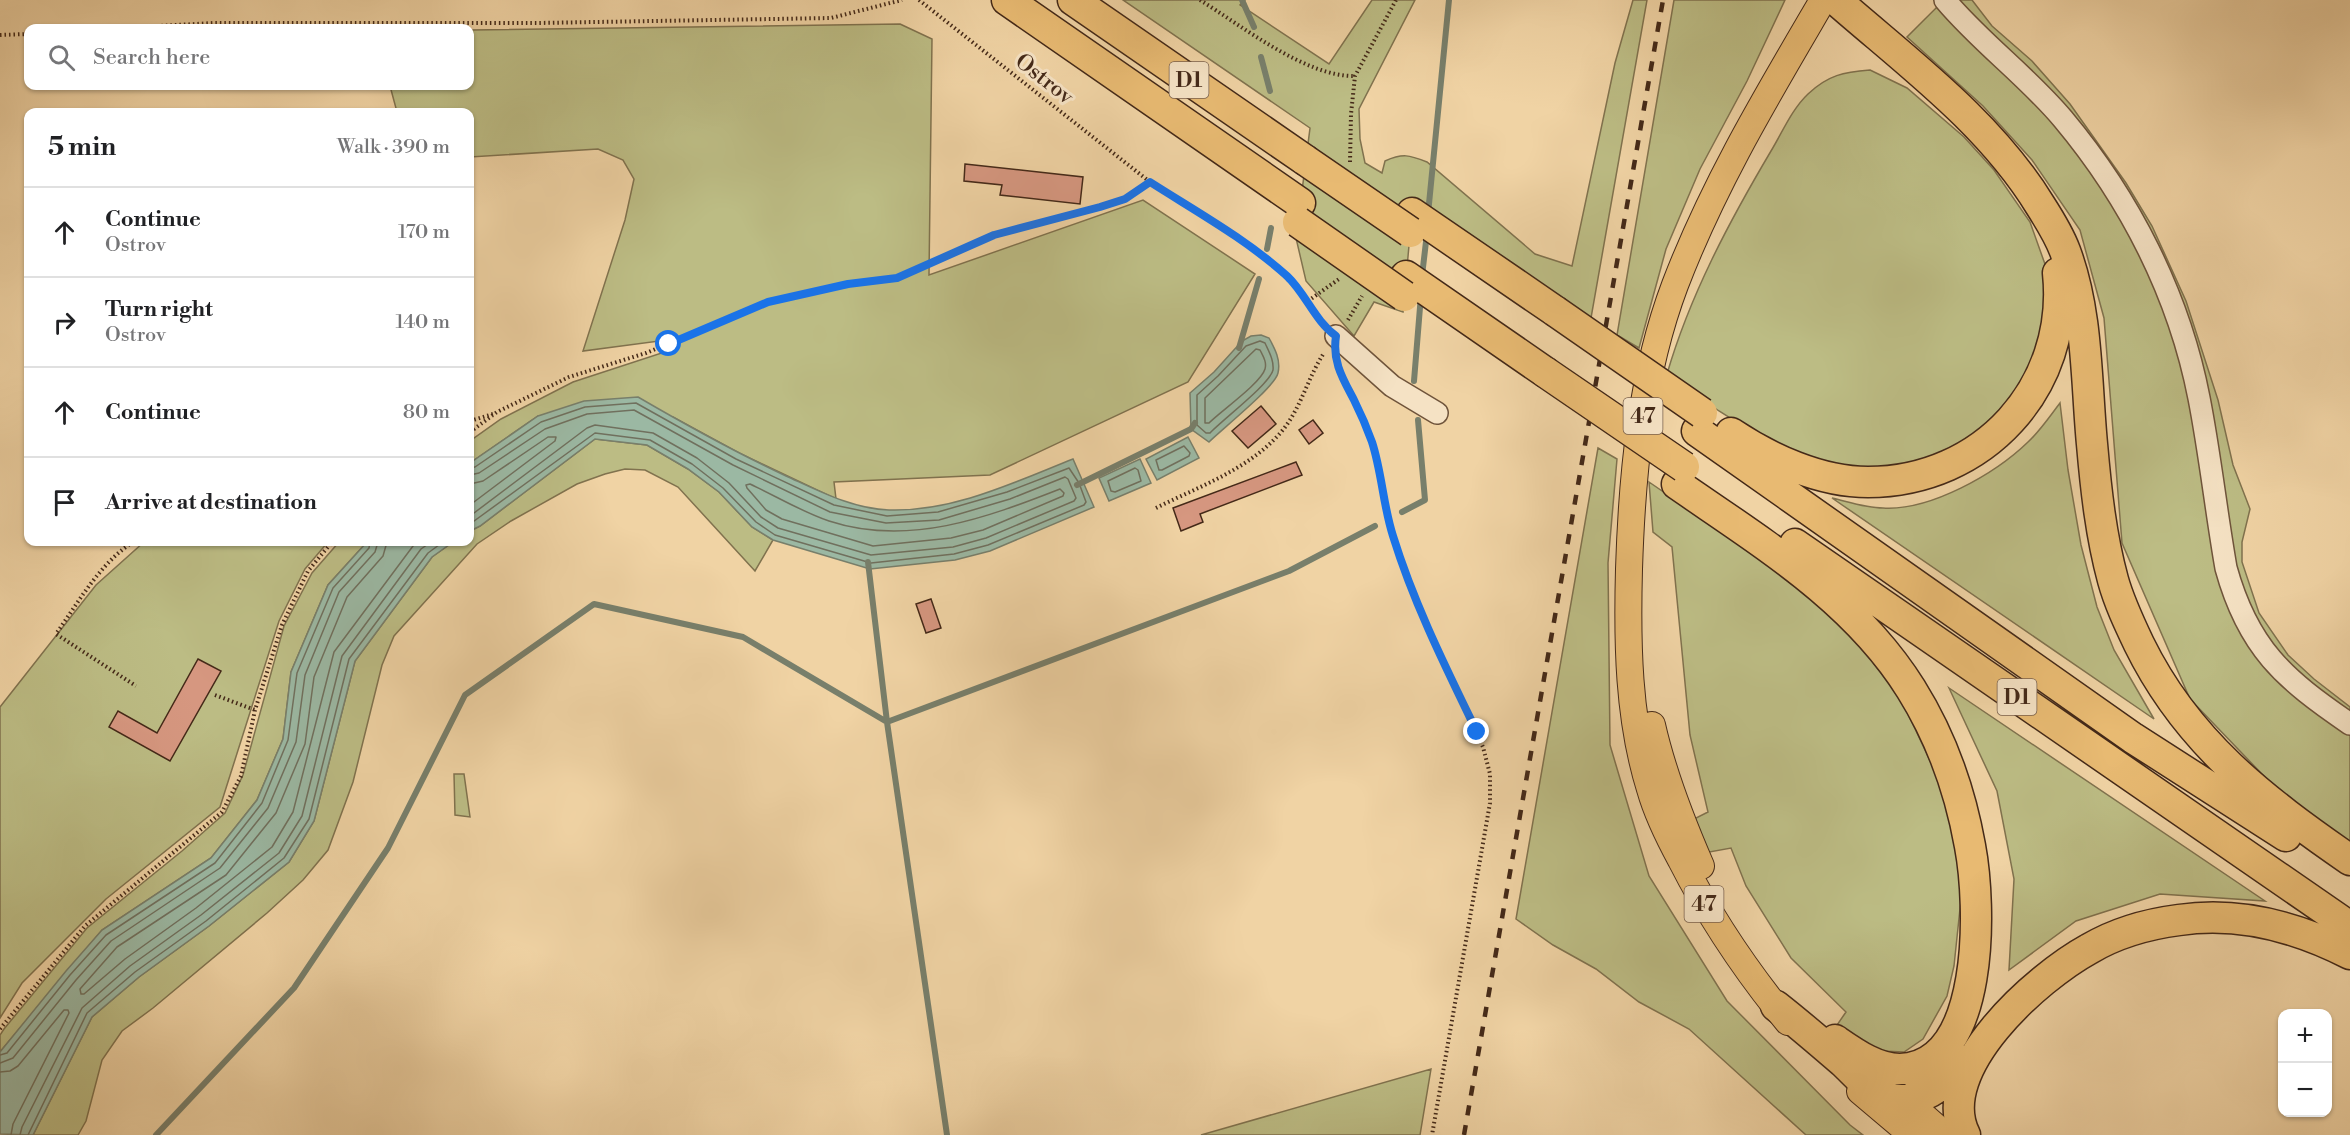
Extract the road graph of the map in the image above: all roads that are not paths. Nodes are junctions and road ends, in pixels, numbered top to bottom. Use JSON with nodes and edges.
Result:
{"nodes":[{"id":1,"x":1007,"y":0,"type":"edge"},
{"id":2,"x":1072,"y":0,"type":"edge"},
{"id":3,"x":1101,"y":0,"type":"edge"},
{"id":4,"x":1823,"y":0,"type":"edge"},
{"id":5,"x":1836,"y":0,"type":"edge"},
{"id":6,"x":1945,"y":0,"type":"edge"},
{"id":7,"x":1307,"y":151,"type":"junction"},
{"id":8,"x":2039,"y":203,"type":"junction"},
{"id":9,"x":1336,"y":336,"type":"road end"},
{"id":10,"x":1437,"y":413,"type":"dead end"},
{"id":11,"x":1700,"y":422,"type":"junction"},
{"id":12,"x":1681,"y":476,"type":"junction"},
{"id":13,"x":1629,"y":582,"type":"junction"},
{"id":14,"x":2350,"y":724,"type":"edge"},
{"id":15,"x":2350,"y":860,"type":"edge"},
{"id":16,"x":2350,"y":880,"type":"edge"},
{"id":17,"x":2350,"y":927,"type":"edge"},
{"id":18,"x":2350,"y":954,"type":"edge"},
{"id":19,"x":1776,"y":1006,"type":"joint"},
{"id":20,"x":1834,"y":1040,"type":"junction"},
{"id":21,"x":1947,"y":1043,"type":"junction"},
{"id":22,"x":1982,"y":1047,"type":"junction"},
{"id":23,"x":1911,"y":1110,"type":"edge"},
{"id":24,"x":1922,"y":1135,"type":"edge"},
{"id":25,"x":1944,"y":1135,"type":"edge"},
{"id":26,"x":1965,"y":1135,"type":"edge"}],
"edges":[{"from":1,"to":12,"type":"highway","number":"D1","bridge":true},
{"from":2,"to":7,"type":"highway","number":"D1"},
{"from":3,"to":7,"type":"highway"},
{"from":4,"to":13,"type":"main road","number":"47"},
{"from":5,"to":8,"type":"highway"},
{"from":6,"to":14,"type":"lane"},
{"from":7,"to":11,"type":"highway","number":"D1","bridge":true},
{"from":8,"to":11,"type":"highway"},
{"from":8,"to":15,"type":"highway"},
{"from":9,"to":10,"type":"lane"},
{"from":11,"to":16,"type":"highway","number":"D1"},
{"from":12,"to":17,"type":"highway","number":"D1"},
{"from":12,"to":21,"type":"highway"},
{"from":13,"to":19,"type":"main road","number":"47"},
{"from":13,"to":20,"type":"main road"},
{"from":18,"to":22,"type":"highway"},
{"from":19,"to":23,"type":"highway"},
{"from":20,"to":21,"type":"highway"},
{"from":20,"to":23,"type":"main road"},
{"from":21,"to":23,"type":"highway"},
{"from":22,"to":23,"type":"highway"},
{"from":22,"to":26,"type":"highway"},
{"from":23,"to":24,"type":"highway"},
{"from":23,"to":25,"type":"main road"}]}
